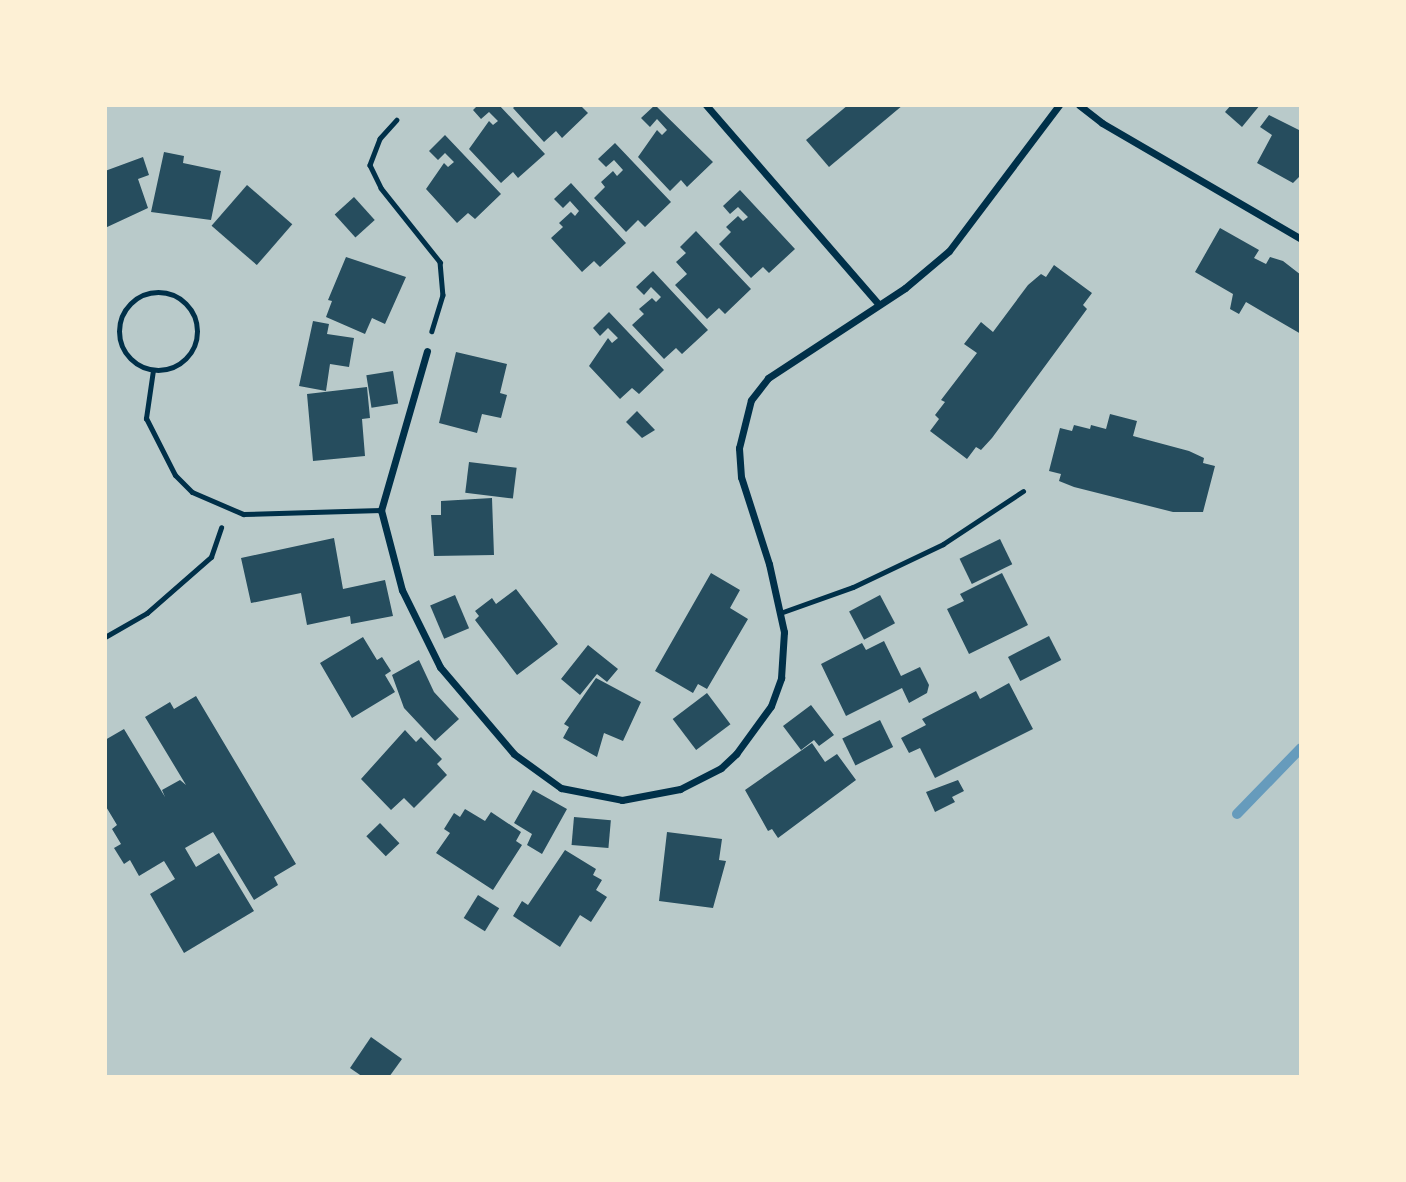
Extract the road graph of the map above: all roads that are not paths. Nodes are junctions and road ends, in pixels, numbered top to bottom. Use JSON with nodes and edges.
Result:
{"nodes":[{"id":1,"x":706,"y":105,"type":"edge"},
{"id":2,"x":1059,"y":105,"type":"edge"},
{"id":3,"x":1079,"y":105,"type":"edge"},
{"id":4,"x":1301,"y":239,"type":"edge"},
{"id":5,"x":879,"y":305,"type":"junction"},
{"id":6,"x":427,"y":351,"type":"road end"},
{"id":7,"x":153,"y":370,"type":"junction"},
{"id":8,"x":1023,"y":491,"type":"dead end"},
{"id":9,"x":381,"y":510,"type":"junction"},
{"id":10,"x":780,"y":613,"type":"junction"}],
"edges":[{"from":1,"to":5,"type":"street"},
{"from":2,"to":5,"type":"street"},
{"from":3,"to":4,"type":"street"},
{"from":5,"to":10,"type":"street"},
{"from":6,"to":9,"type":"street"},
{"from":7,"to":7,"type":"lane"},
{"from":7,"to":9,"type":"lane"},
{"from":8,"to":10,"type":"lane"},
{"from":9,"to":10,"type":"street"}]}
